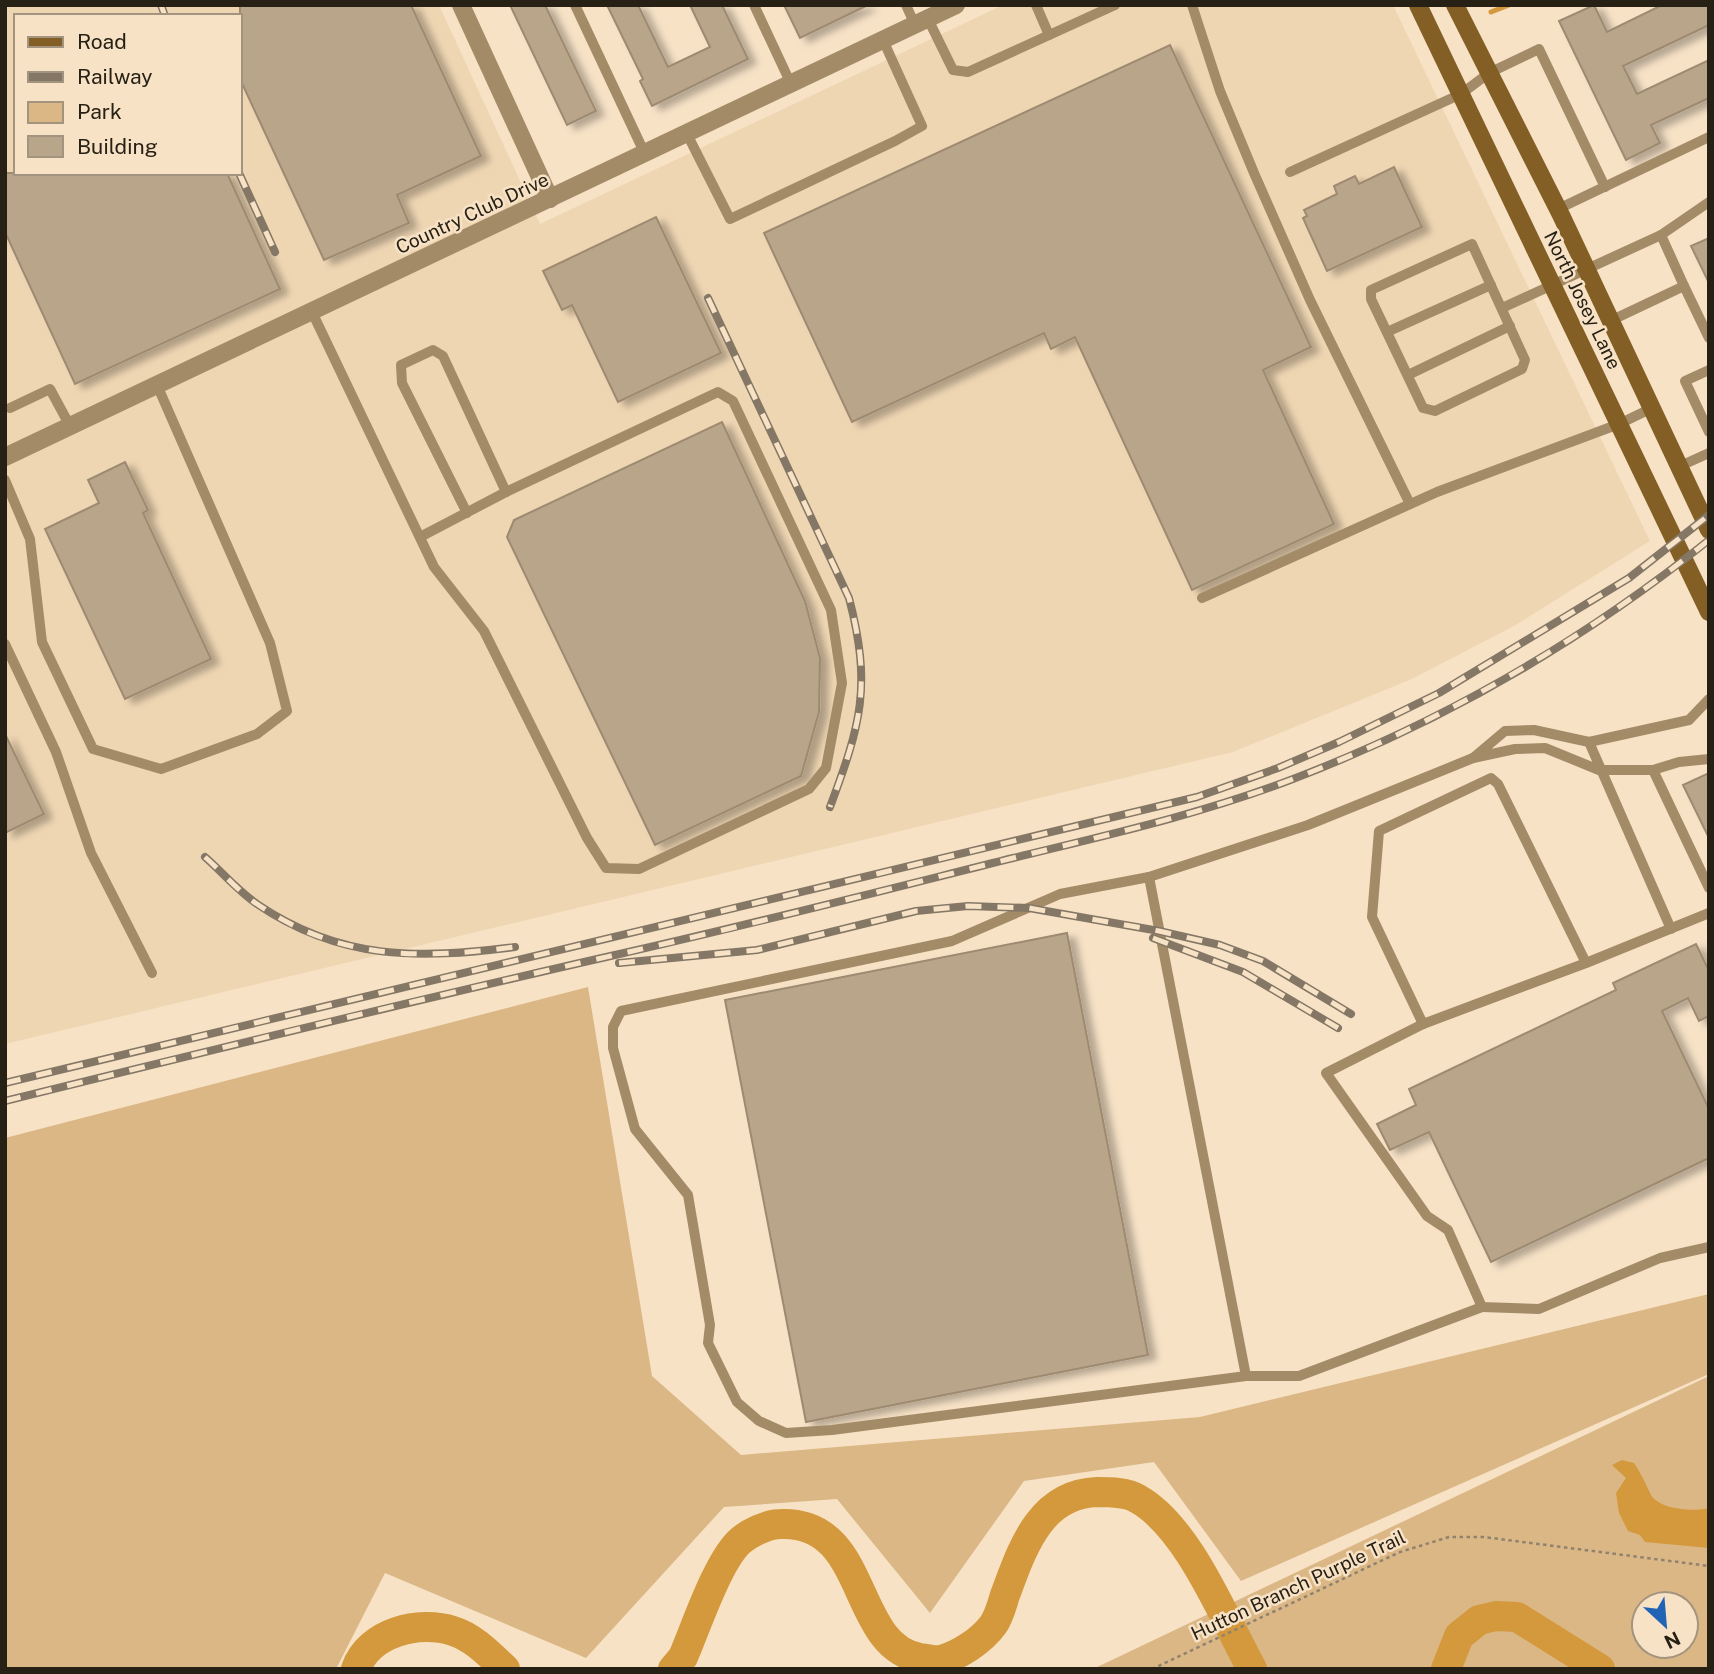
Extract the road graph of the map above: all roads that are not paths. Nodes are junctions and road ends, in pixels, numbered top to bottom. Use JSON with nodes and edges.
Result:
{"nodes":[{"id":1,"x":461,"y":5,"type":"edge"},
{"id":2,"x":575,"y":5,"type":"edge"},
{"id":3,"x":754,"y":5,"type":"edge"},
{"id":4,"x":906,"y":5,"type":"edge"},
{"id":5,"x":956,"y":5,"type":"edge"},
{"id":6,"x":1036,"y":5,"type":"edge"},
{"id":7,"x":1115,"y":5,"type":"edge"},
{"id":8,"x":1192,"y":5,"type":"edge"},
{"id":9,"x":1418,"y":5,"type":"edge"},
{"id":10,"x":1455,"y":5,"type":"edge"},
{"id":11,"x":922,"y":22,"type":"junction"},
{"id":12,"x":1049,"y":35,"type":"junction"},
{"id":13,"x":883,"y":40,"type":"junction"},
{"id":14,"x":1489,"y":73,"type":"junction"},
{"id":15,"x":791,"y":84,"type":"junction"},
{"id":16,"x":1461,"y":94,"type":"junction"},
{"id":17,"x":687,"y":134,"type":"junction"},
{"id":18,"x":1709,"y":136,"type":"edge"},
{"id":19,"x":645,"y":154,"type":"junction"},
{"id":20,"x":1290,"y":172,"type":"dead end"},
{"id":21,"x":1605,"y":187,"type":"junction"},
{"id":22,"x":550,"y":199,"type":"junction"},
{"id":23,"x":1709,"y":202,"type":"edge"},
{"id":24,"x":1558,"y":209,"type":"junction"},
{"id":25,"x":1661,"y":234,"type":"junction"},
{"id":26,"x":1586,"y":270,"type":"junction"},
{"id":27,"x":1491,"y":285,"type":"junction"},
{"id":28,"x":1552,"y":285,"type":"junction"},
{"id":29,"x":1684,"y":286,"type":"junction"},
{"id":30,"x":1502,"y":308,"type":"junction"},
{"id":31,"x":312,"y":312,"type":"junction"},
{"id":32,"x":1610,"y":321,"type":"junction"},
{"id":33,"x":1510,"y":326,"type":"junction"},
{"id":34,"x":1387,"y":332,"type":"junction"},
{"id":35,"x":1709,"y":338,"type":"edge"},
{"id":36,"x":1709,"y":370,"type":"edge"},
{"id":37,"x":1408,"y":375,"type":"junction"},
{"id":38,"x":157,"y":385,"type":"junction"},
{"id":39,"x":10,"y":408,"type":"dead end"},
{"id":40,"x":1650,"y":408,"type":"junction"},
{"id":41,"x":1619,"y":424,"type":"junction"},
{"id":42,"x":70,"y":426,"type":"junction"},
{"id":43,"x":1709,"y":432,"type":"edge"},
{"id":44,"x":1709,"y":453,"type":"edge"},
{"id":45,"x":5,"y":457,"type":"edge"},
{"id":46,"x":1678,"y":467,"type":"junction"},
{"id":47,"x":5,"y":480,"type":"edge"},
{"id":48,"x":506,"y":492,"type":"junction"},
{"id":49,"x":1410,"y":504,"type":"junction"},
{"id":50,"x":467,"y":513,"type":"junction"},
{"id":51,"x":1709,"y":530,"type":"edge"},
{"id":52,"x":420,"y":537,"type":"junction"},
{"id":53,"x":1202,"y":598,"type":"dead end"},
{"id":54,"x":1709,"y":612,"type":"edge"},
{"id":55,"x":5,"y":643,"type":"edge"},
{"id":56,"x":1709,"y":699,"type":"edge"},
{"id":57,"x":1589,"y":742,"type":"junction"},
{"id":58,"x":1473,"y":758,"type":"junction"},
{"id":59,"x":1709,"y":759,"type":"edge"},
{"id":60,"x":1653,"y":769,"type":"junction"},
{"id":61,"x":1599,"y":771,"type":"junction"},
{"id":62,"x":1149,"y":877,"type":"junction"},
{"id":63,"x":1709,"y":888,"type":"edge"},
{"id":64,"x":1709,"y":913,"type":"edge"},
{"id":65,"x":1671,"y":929,"type":"junction"},
{"id":66,"x":1586,"y":963,"type":"junction"},
{"id":67,"x":152,"y":973,"type":"dead end"},
{"id":68,"x":1423,"y":1024,"type":"junction"},
{"id":69,"x":1709,"y":1247,"type":"edge"},
{"id":70,"x":1482,"y":1307,"type":"junction"},
{"id":71,"x":1246,"y":1376,"type":"junction"}],
"edges":[{"from":1,"to":22,"type":"street"},
{"from":2,"to":19,"type":"lane"},
{"from":3,"to":15,"type":"lane"},
{"from":4,"to":11,"type":"lane"},
{"from":5,"to":11,"type":"street","name":"Country Club Drive"},
{"from":6,"to":12,"type":"lane"},
{"from":7,"to":12,"type":"lane"},
{"from":8,"to":49,"type":"lane"},
{"from":9,"to":16,"type":"main road","name":"North Josey Lane"},
{"from":10,"to":14,"type":"main road","name":"North Josey Lane"},
{"from":11,"to":12,"type":"lane"},
{"from":11,"to":13,"type":"street","name":"Country Club Drive"},
{"from":13,"to":15,"type":"street","name":"Country Club Drive"},
{"from":13,"to":17,"type":"lane"},
{"from":14,"to":16,"type":"lane"},
{"from":14,"to":21,"type":"lane"},
{"from":14,"to":24,"type":"main road","name":"North Josey Lane"},
{"from":15,"to":17,"type":"street","name":"Country Club Drive"},
{"from":16,"to":20,"type":"lane"},
{"from":16,"to":28,"type":"main road","name":"North Josey Lane"},
{"from":17,"to":19,"type":"street","name":"Country Club Drive"},
{"from":18,"to":21,"type":"lane"},
{"from":19,"to":22,"type":"street","name":"Country Club Drive"},
{"from":21,"to":24,"type":"lane"},
{"from":22,"to":31,"type":"street","name":"Country Club Drive"},
{"from":23,"to":25,"type":"lane"},
{"from":24,"to":26,"type":"main road","name":"North Josey Lane"},
{"from":25,"to":26,"type":"lane"},
{"from":25,"to":29,"type":"lane"},
{"from":26,"to":28,"type":"lane"},
{"from":26,"to":32,"type":"main road","name":"North Josey Lane"},
{"from":27,"to":30,"type":"lane"},
{"from":27,"to":34,"type":"lane"},
{"from":27,"to":34,"type":"lane"},
{"from":28,"to":30,"type":"lane"},
{"from":28,"to":41,"type":"main road","name":"North Josey Lane"},
{"from":29,"to":32,"type":"lane"},
{"from":29,"to":35,"type":"lane"},
{"from":30,"to":33,"type":"lane"},
{"from":31,"to":38,"type":"street","name":"Country Club Drive"},
{"from":31,"to":52,"type":"lane"},
{"from":32,"to":40,"type":"main road","name":"North Josey Lane"},
{"from":33,"to":37,"type":"lane"},
{"from":33,"to":37,"type":"lane"},
{"from":34,"to":37,"type":"lane"},
{"from":36,"to":43,"type":"lane"},
{"from":38,"to":42,"type":"street","name":"Country Club Drive"},
{"from":38,"to":47,"type":"lane"},
{"from":39,"to":42,"type":"lane"},
{"from":40,"to":41,"type":"lane"},
{"from":40,"to":46,"type":"main road","name":"North Josey Lane"},
{"from":41,"to":49,"type":"lane"},
{"from":41,"to":54,"type":"main road","name":"North Josey Lane"},
{"from":42,"to":45,"type":"street","name":"Country Club Drive"},
{"from":44,"to":46,"type":"lane"},
{"from":46,"to":51,"type":"main road","name":"North Josey Lane"},
{"from":48,"to":50,"type":"lane"},
{"from":48,"to":50,"type":"lane"},
{"from":48,"to":52,"type":"lane"},
{"from":49,"to":53,"type":"lane"},
{"from":50,"to":52,"type":"lane"},
{"from":55,"to":67,"type":"lane"},
{"from":56,"to":57,"type":"lane"},
{"from":57,"to":58,"type":"lane"},
{"from":57,"to":61,"type":"lane"},
{"from":58,"to":61,"type":"lane"},
{"from":58,"to":62,"type":"lane"},
{"from":59,"to":60,"type":"lane"},
{"from":60,"to":61,"type":"lane"},
{"from":60,"to":63,"type":"lane"},
{"from":61,"to":65,"type":"lane"},
{"from":62,"to":71,"type":"lane"},
{"from":62,"to":71,"type":"lane"},
{"from":64,"to":65,"type":"lane"},
{"from":65,"to":66,"type":"lane"},
{"from":66,"to":68,"type":"lane"},
{"from":66,"to":68,"type":"lane"},
{"from":68,"to":70,"type":"lane"},
{"from":69,"to":70,"type":"lane"},
{"from":70,"to":71,"type":"lane"}]}
